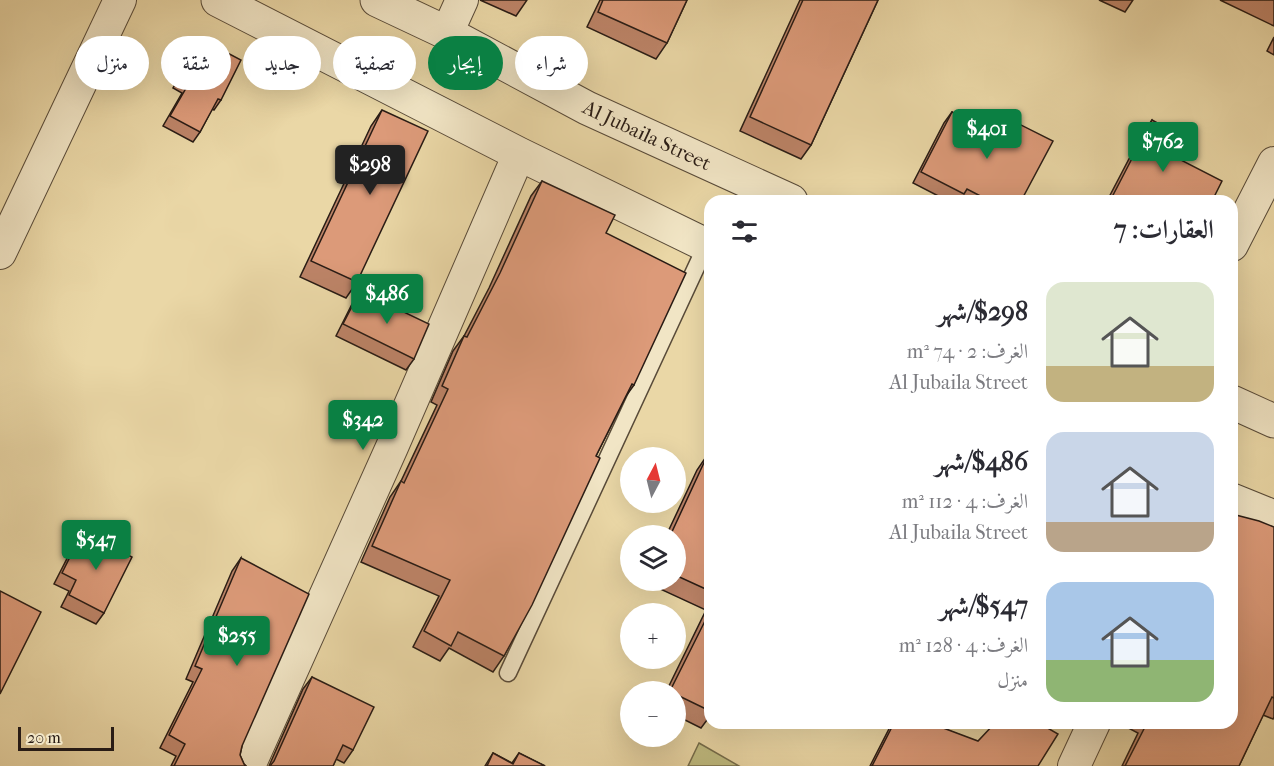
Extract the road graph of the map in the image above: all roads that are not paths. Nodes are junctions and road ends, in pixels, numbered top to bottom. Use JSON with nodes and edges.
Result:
{"nodes":[{"id":1,"x":120,"y":0,"type":"edge"},
{"id":2,"x":218,"y":0,"type":"edge"},
{"id":3,"x":377,"y":0,"type":"edge"},
{"id":4,"x":462,"y":0,"type":"edge"},
{"id":5,"x":447,"y":33,"type":"junction"},
{"id":6,"x":519,"y":154,"type":"junction"},
{"id":7,"x":1274,"y":163,"type":"edge"},
{"id":8,"x":778,"y":195,"type":"edge"},
{"id":9,"x":1238,"y":233,"type":"edge"},
{"id":10,"x":704,"y":244,"type":"edge"},
{"id":11,"x":0,"y":253,"type":"edge"},
{"id":12,"x":704,"y":255,"type":"edge"},
{"id":13,"x":1238,"y":405,"type":"edge"},
{"id":14,"x":1274,"y":421,"type":"edge"},
{"id":15,"x":1238,"y":502,"type":"edge"},
{"id":16,"x":1274,"y":517,"type":"edge"},
{"id":17,"x":508,"y":673,"type":"edge"},
{"id":18,"x":1091,"y":729,"type":"edge"},
{"id":19,"x":249,"y":766,"type":"edge"},
{"id":20,"x":1074,"y":766,"type":"edge"}],
"edges":[{"from":1,"to":11,"type":"street"},
{"from":2,"to":6,"type":"street"},
{"from":3,"to":5,"type":"street","name":"Al Jubaila Street"},
{"from":4,"to":5,"type":"street"},
{"from":5,"to":8,"type":"street","name":"Al Jubaila Street"},
{"from":6,"to":10,"type":"street"},
{"from":6,"to":19,"type":"street"},
{"from":7,"to":9,"type":"street"},
{"from":12,"to":17,"type":"lane"},
{"from":13,"to":14,"type":"street"},
{"from":15,"to":16,"type":"street"},
{"from":18,"to":20,"type":"street"}]}
